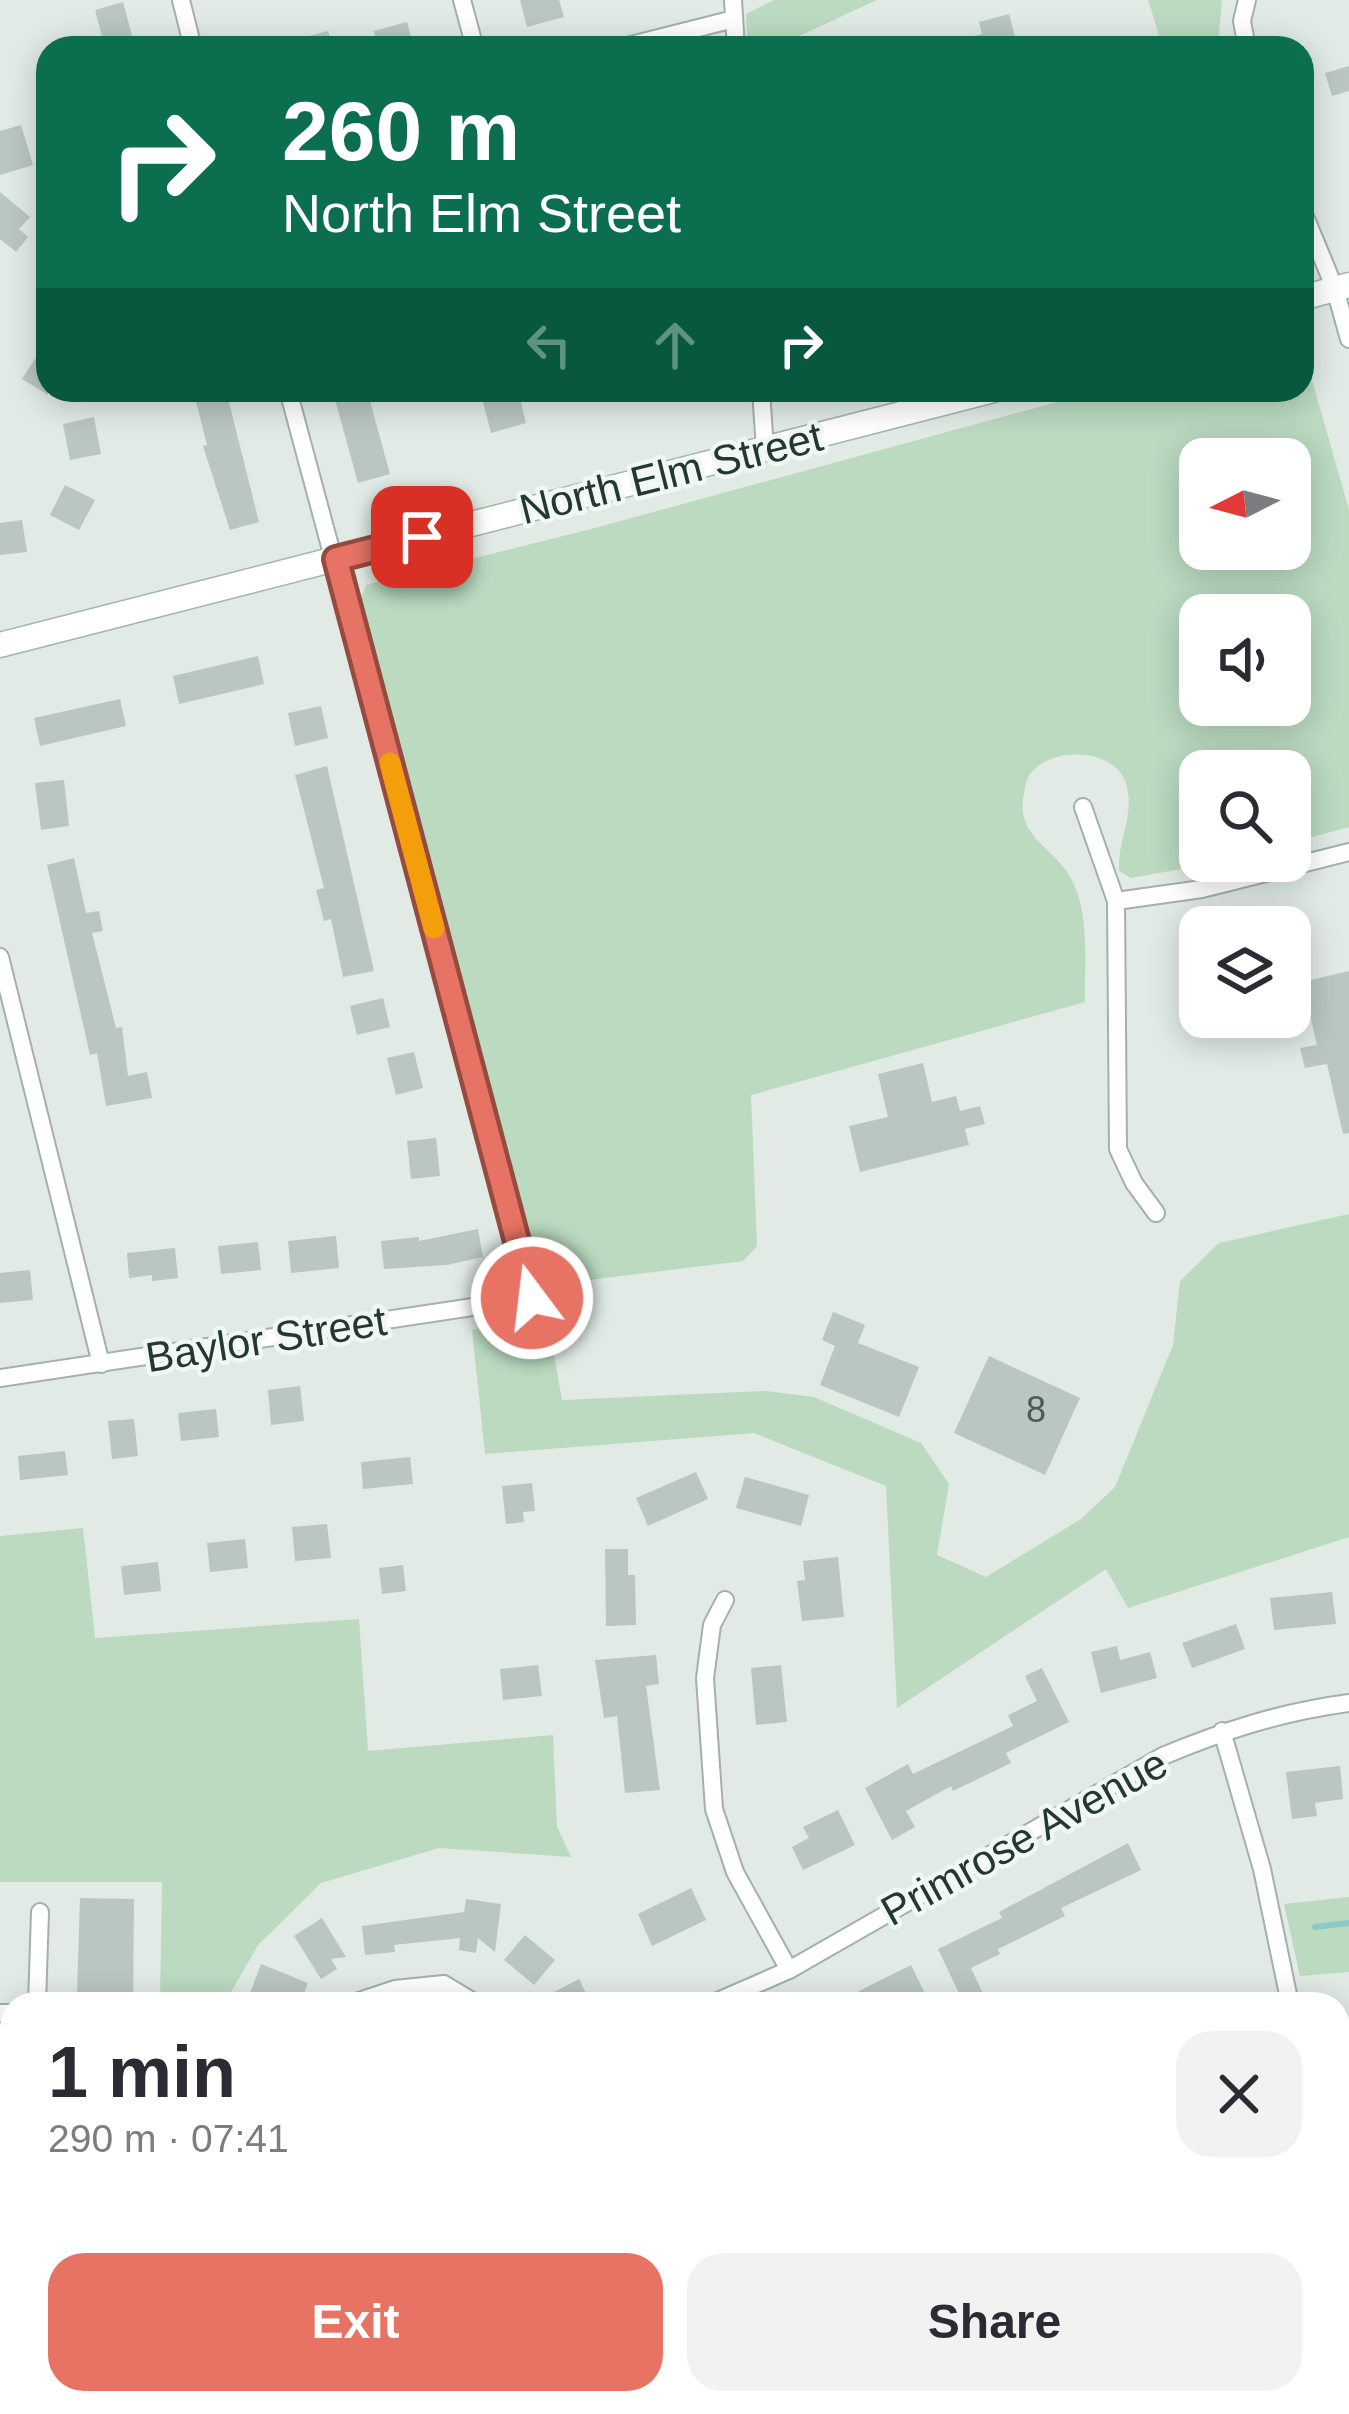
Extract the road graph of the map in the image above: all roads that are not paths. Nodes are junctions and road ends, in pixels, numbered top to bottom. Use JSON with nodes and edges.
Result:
{"nodes":[{"id":1,"x":181,"y":0,"type":"edge"},
{"id":2,"x":461,"y":0,"type":"edge"},
{"id":3,"x":1247,"y":0,"type":"edge"},
{"id":4,"x":734,"y":9,"type":"edge"},
{"id":5,"x":190,"y":36,"type":"edge"},
{"id":6,"x":472,"y":36,"type":"edge"},
{"id":7,"x":654,"y":36,"type":"edge"},
{"id":8,"x":1245,"y":36,"type":"edge"},
{"id":9,"x":1314,"y":232,"type":"edge"},
{"id":10,"x":1342,"y":286,"type":"edge"},
{"id":11,"x":1349,"y":339,"type":"edge"},
{"id":12,"x":291,"y":402,"type":"edge"},
{"id":13,"x":761,"y":402,"type":"edge"},
{"id":14,"x":947,"y":402,"type":"edge"},
{"id":15,"x":765,"y":449,"type":"junction"},
{"id":16,"x":336,"y":559,"type":"junction"},
{"id":17,"x":0,"y":645,"type":"edge"},
{"id":18,"x":1083,"y":807,"type":"dead end"},
{"id":19,"x":1349,"y":852,"type":"edge"},
{"id":20,"x":1116,"y":901,"type":"junction"},
{"id":21,"x":0,"y":957,"type":"edge"},
{"id":22,"x":1156,"y":1213,"type":"dead end"},
{"id":23,"x":101,"y":1364,"type":"junction"},
{"id":24,"x":0,"y":1378,"type":"edge"},
{"id":25,"x":725,"y":1600,"type":"dead end"},
{"id":26,"x":1349,"y":1703,"type":"edge"},
{"id":27,"x":1222,"y":1731,"type":"junction"},
{"id":28,"x":40,"y":1912,"type":"dead end"},
{"id":29,"x":789,"y":1970,"type":"junction"},
{"id":30,"x":37,"y":1992,"type":"edge"},
{"id":31,"x":385,"y":1992,"type":"edge"},
{"id":32,"x":458,"y":1992,"type":"edge"},
{"id":33,"x":739,"y":1992,"type":"edge"},
{"id":34,"x":1288,"y":1992,"type":"edge"}],
"edges":[{"from":1,"to":5,"type":"street"},
{"from":2,"to":6,"type":"street"},
{"from":3,"to":8,"type":"street"},
{"from":4,"to":7,"type":"street"},
{"from":9,"to":10,"type":"street"},
{"from":10,"to":11,"type":"street"},
{"from":12,"to":16,"type":"street"},
{"from":13,"to":15,"type":"street"},
{"from":14,"to":15,"type":"main road","name":"North Elm Street"},
{"from":15,"to":16,"type":"main road","name":"North Elm Street"},
{"from":16,"to":17,"type":"main road","name":"North Elm Street"},
{"from":16,"to":23,"type":"street","name":"Baylor Street"},
{"from":18,"to":20,"type":"street"},
{"from":19,"to":20,"type":"street"},
{"from":20,"to":22,"type":"street"},
{"from":21,"to":23,"type":"street"},
{"from":23,"to":24,"type":"street","name":"Baylor Street"},
{"from":25,"to":29,"type":"street"},
{"from":26,"to":27,"type":"street","name":"Primrose Avenue"},
{"from":27,"to":29,"type":"street","name":"Primrose Avenue"},
{"from":27,"to":34,"type":"street"},
{"from":28,"to":30,"type":"street"},
{"from":29,"to":33,"type":"street","name":"Primrose Avenue"},
{"from":31,"to":32,"type":"street"}]}
